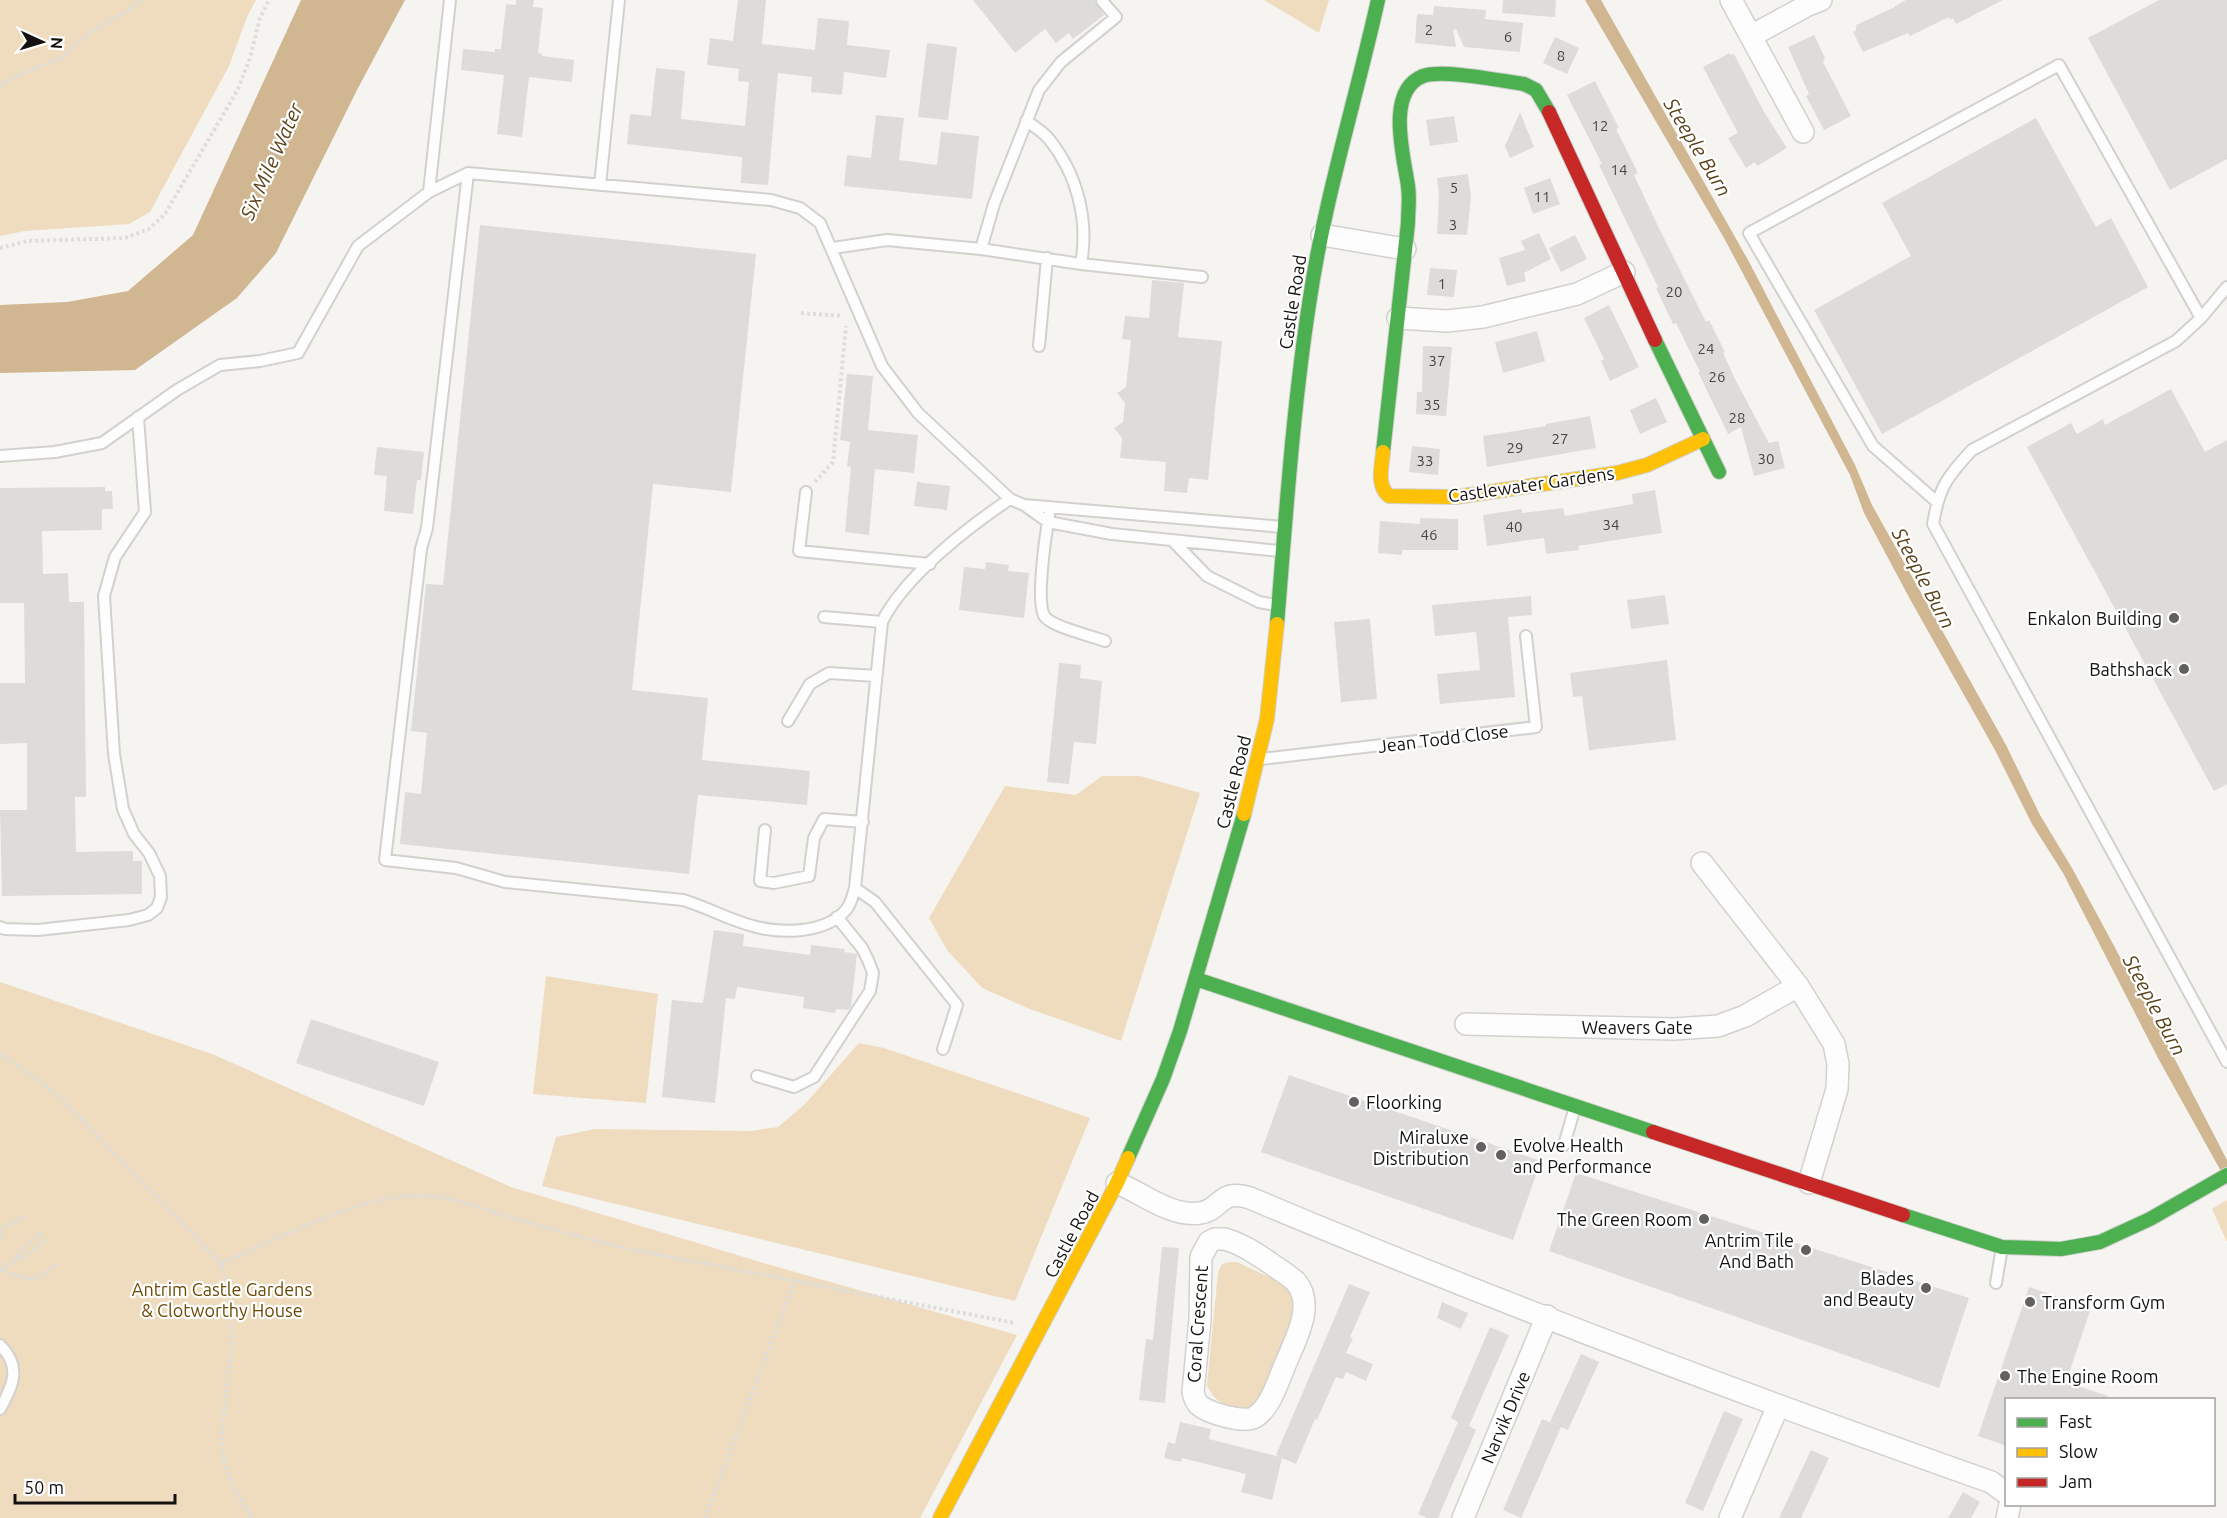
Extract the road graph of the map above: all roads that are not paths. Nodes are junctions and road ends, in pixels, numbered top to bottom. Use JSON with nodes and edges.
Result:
{"nodes":[{"id":1,"x":450,"y":0,"type":"edge"},
{"id":2,"x":619,"y":0,"type":"edge"},
{"id":3,"x":1377,"y":0,"type":"edge"},
{"id":4,"x":1731,"y":0,"type":"edge"},
{"id":5,"x":1821,"y":0,"type":"edge"},
{"id":6,"x":1102,"y":1,"type":"edge"},
{"id":7,"x":1751,"y":36,"type":"junction"},
{"id":8,"x":1026,"y":121,"type":"junction"},
{"id":9,"x":1803,"y":132,"type":"dead end"},
{"id":10,"x":468,"y":173,"type":"junction"},
{"id":11,"x":600,"y":185,"type":"junction"},
{"id":12,"x":429,"y":192,"type":"junction"},
{"id":13,"x":1322,"y":235,"type":"junction"},
{"id":14,"x":833,"y":248,"type":"junction"},
{"id":15,"x":981,"y":249,"type":"junction"},
{"id":16,"x":1405,"y":249,"type":"junction"},
{"id":17,"x":1047,"y":258,"type":"junction"},
{"id":18,"x":1081,"y":264,"type":"junction"},
{"id":19,"x":1624,"y":272,"type":"junction"},
{"id":20,"x":1202,"y":277,"type":"dead end"},
{"id":21,"x":2227,"y":287,"type":"edge"},
{"id":22,"x":1398,"y":318,"type":"junction"},
{"id":23,"x":2200,"y":318,"type":"junction"},
{"id":24,"x":1039,"y":346,"type":"dead end"},
{"id":25,"x":138,"y":417,"type":"junction"},
{"id":26,"x":1704,"y":439,"type":"junction"},
{"id":27,"x":0,"y":456,"type":"edge"},
{"id":28,"x":1719,"y":472,"type":"dead end"},
{"id":29,"x":806,"y":492,"type":"road end"},
{"id":30,"x":1010,"y":499,"type":"junction"},
{"id":31,"x":1936,"y":502,"type":"junction"},
{"id":32,"x":1024,"y":505,"type":"junction"},
{"id":33,"x":1050,"y":506,"type":"junction"},
{"id":34,"x":1048,"y":522,"type":"junction"},
{"id":35,"x":1285,"y":527,"type":"junction"},
{"id":36,"x":1172,"y":540,"type":"junction"},
{"id":37,"x":1283,"y":551,"type":"junction"},
{"id":38,"x":930,"y":564,"type":"junction"},
{"id":39,"x":1278,"y":605,"type":"junction"},
{"id":40,"x":824,"y":617,"type":"dead end"},
{"id":41,"x":882,"y":622,"type":"junction"},
{"id":42,"x":1526,"y":636,"type":"dead end"},
{"id":43,"x":1105,"y":641,"type":"dead end"},
{"id":44,"x":876,"y":676,"type":"junction"},
{"id":45,"x":788,"y":721,"type":"dead end"},
{"id":46,"x":1258,"y":759,"type":"junction"},
{"id":47,"x":863,"y":822,"type":"junction"},
{"id":48,"x":765,"y":830,"type":"dead end"},
{"id":49,"x":1702,"y":863,"type":"dead end"},
{"id":50,"x":855,"y":888,"type":"junction"},
{"id":51,"x":837,"y":917,"type":"junction"},
{"id":52,"x":0,"y":927,"type":"edge"},
{"id":53,"x":1196,"y":979,"type":"junction"},
{"id":54,"x":1798,"y":986,"type":"junction"},
{"id":55,"x":1466,"y":1024,"type":"dead end"},
{"id":56,"x":943,"y":1049,"type":"dead end"},
{"id":57,"x":2227,"y":1062,"type":"edge"},
{"id":58,"x":757,"y":1076,"type":"dead end"},
{"id":59,"x":1576,"y":1107,"type":"junction"},
{"id":60,"x":1564,"y":1145,"type":"dead end"},
{"id":61,"x":2227,"y":1175,"type":"edge"},
{"id":62,"x":1809,"y":1183,"type":"junction"},
{"id":63,"x":1117,"y":1184,"type":"junction"},
{"id":64,"x":1209,"y":1210,"type":"junction"},
{"id":65,"x":1218,"y":1239,"type":"junction"},
{"id":66,"x":2002,"y":1247,"type":"junction"},
{"id":67,"x":1996,"y":1283,"type":"dead end"},
{"id":68,"x":1547,"y":1316,"type":"junction"},
{"id":69,"x":0,"y":1345,"type":"edge"},
{"id":70,"x":1778,"y":1406,"type":"junction"},
{"id":71,"x":0,"y":1409,"type":"edge"},
{"id":72,"x":2005,"y":1494,"type":"edge"},
{"id":73,"x":940,"y":1518,"type":"edge"},
{"id":74,"x":1463,"y":1518,"type":"edge"},
{"id":75,"x":1730,"y":1518,"type":"edge"}],
"edges":[{"from":1,"to":12,"type":"lane"},
{"from":2,"to":11,"type":"lane"},
{"from":3,"to":13,"type":"street","name":"Castle Road"},
{"from":4,"to":7,"type":"street"},
{"from":5,"to":7,"type":"street"},
{"from":6,"to":8,"type":"lane"},
{"from":7,"to":9,"type":"street"},
{"from":8,"to":15,"type":"lane"},
{"from":8,"to":18,"type":"lane"},
{"from":10,"to":11,"type":"lane"},
{"from":10,"to":12,"type":"lane"},
{"from":10,"to":51,"type":"lane"},
{"from":11,"to":14,"type":"lane"},
{"from":12,"to":25,"type":"lane"},
{"from":13,"to":16,"type":"street"},
{"from":13,"to":35,"type":"street","name":"Castle Road"},
{"from":14,"to":15,"type":"lane"},
{"from":14,"to":30,"type":"lane"},
{"from":15,"to":17,"type":"lane"},
{"from":16,"to":19,"type":"street","name":"Castlewater Gardens"},
{"from":16,"to":22,"type":"street","name":"Castlewater Gardens"},
{"from":17,"to":18,"type":"lane"},
{"from":17,"to":24,"type":"lane"},
{"from":18,"to":20,"type":"lane"},
{"from":19,"to":22,"type":"street"},
{"from":19,"to":26,"type":"street","name":"Castlewater Gardens"},
{"from":21,"to":23,"type":"lane"},
{"from":22,"to":26,"type":"street","name":"Castlewater Gardens"},
{"from":23,"to":31,"type":"lane"},
{"from":23,"to":31,"type":"lane"},
{"from":25,"to":27,"type":"lane"},
{"from":25,"to":52,"type":"lane"},
{"from":26,"to":28,"type":"street","name":"Castlewater Gardens"},
{"from":29,"to":38,"type":"lane"},
{"from":30,"to":32,"type":"lane"},
{"from":30,"to":38,"type":"lane"},
{"from":31,"to":57,"type":"lane"},
{"from":32,"to":33,"type":"lane"},
{"from":32,"to":34,"type":"lane"},
{"from":33,"to":34,"type":"lane"},
{"from":33,"to":35,"type":"lane"},
{"from":34,"to":36,"type":"lane"},
{"from":34,"to":43,"type":"lane"},
{"from":35,"to":37,"type":"street","name":"Castle Road"},
{"from":36,"to":37,"type":"lane"},
{"from":36,"to":39,"type":"lane"},
{"from":37,"to":39,"type":"street","name":"Castle Road"},
{"from":38,"to":41,"type":"lane"},
{"from":39,"to":46,"type":"street","name":"Castle Road"},
{"from":40,"to":41,"type":"lane"},
{"from":41,"to":44,"type":"lane"},
{"from":42,"to":46,"type":"lane","name":"Jean Todd Close"},
{"from":44,"to":45,"type":"lane"},
{"from":44,"to":47,"type":"lane"},
{"from":46,"to":53,"type":"street","name":"Castle Road"},
{"from":47,"to":48,"type":"lane"},
{"from":47,"to":50,"type":"lane"},
{"from":49,"to":54,"type":"street"},
{"from":50,"to":51,"type":"lane"},
{"from":50,"to":56,"type":"lane"},
{"from":51,"to":58,"type":"lane"},
{"from":53,"to":59,"type":"street"},
{"from":53,"to":63,"type":"street","name":"Castle Road"},
{"from":54,"to":55,"type":"street","name":"Weavers Gate"},
{"from":54,"to":62,"type":"street"},
{"from":59,"to":60,"type":"lane"},
{"from":59,"to":62,"type":"street"},
{"from":61,"to":66,"type":"street"},
{"from":62,"to":66,"type":"street"},
{"from":63,"to":64,"type":"street"},
{"from":63,"to":73,"type":"street","name":"Castle Road"},
{"from":64,"to":65,"type":"street"},
{"from":64,"to":68,"type":"street"},
{"from":65,"to":65,"type":"street","name":"Coral Crescent"},
{"from":66,"to":67,"type":"lane"},
{"from":68,"to":70,"type":"street"},
{"from":68,"to":74,"type":"street","name":"Narvik Drive"},
{"from":69,"to":71,"type":"lane"},
{"from":70,"to":72,"type":"street"},
{"from":70,"to":75,"type":"street"}]}
